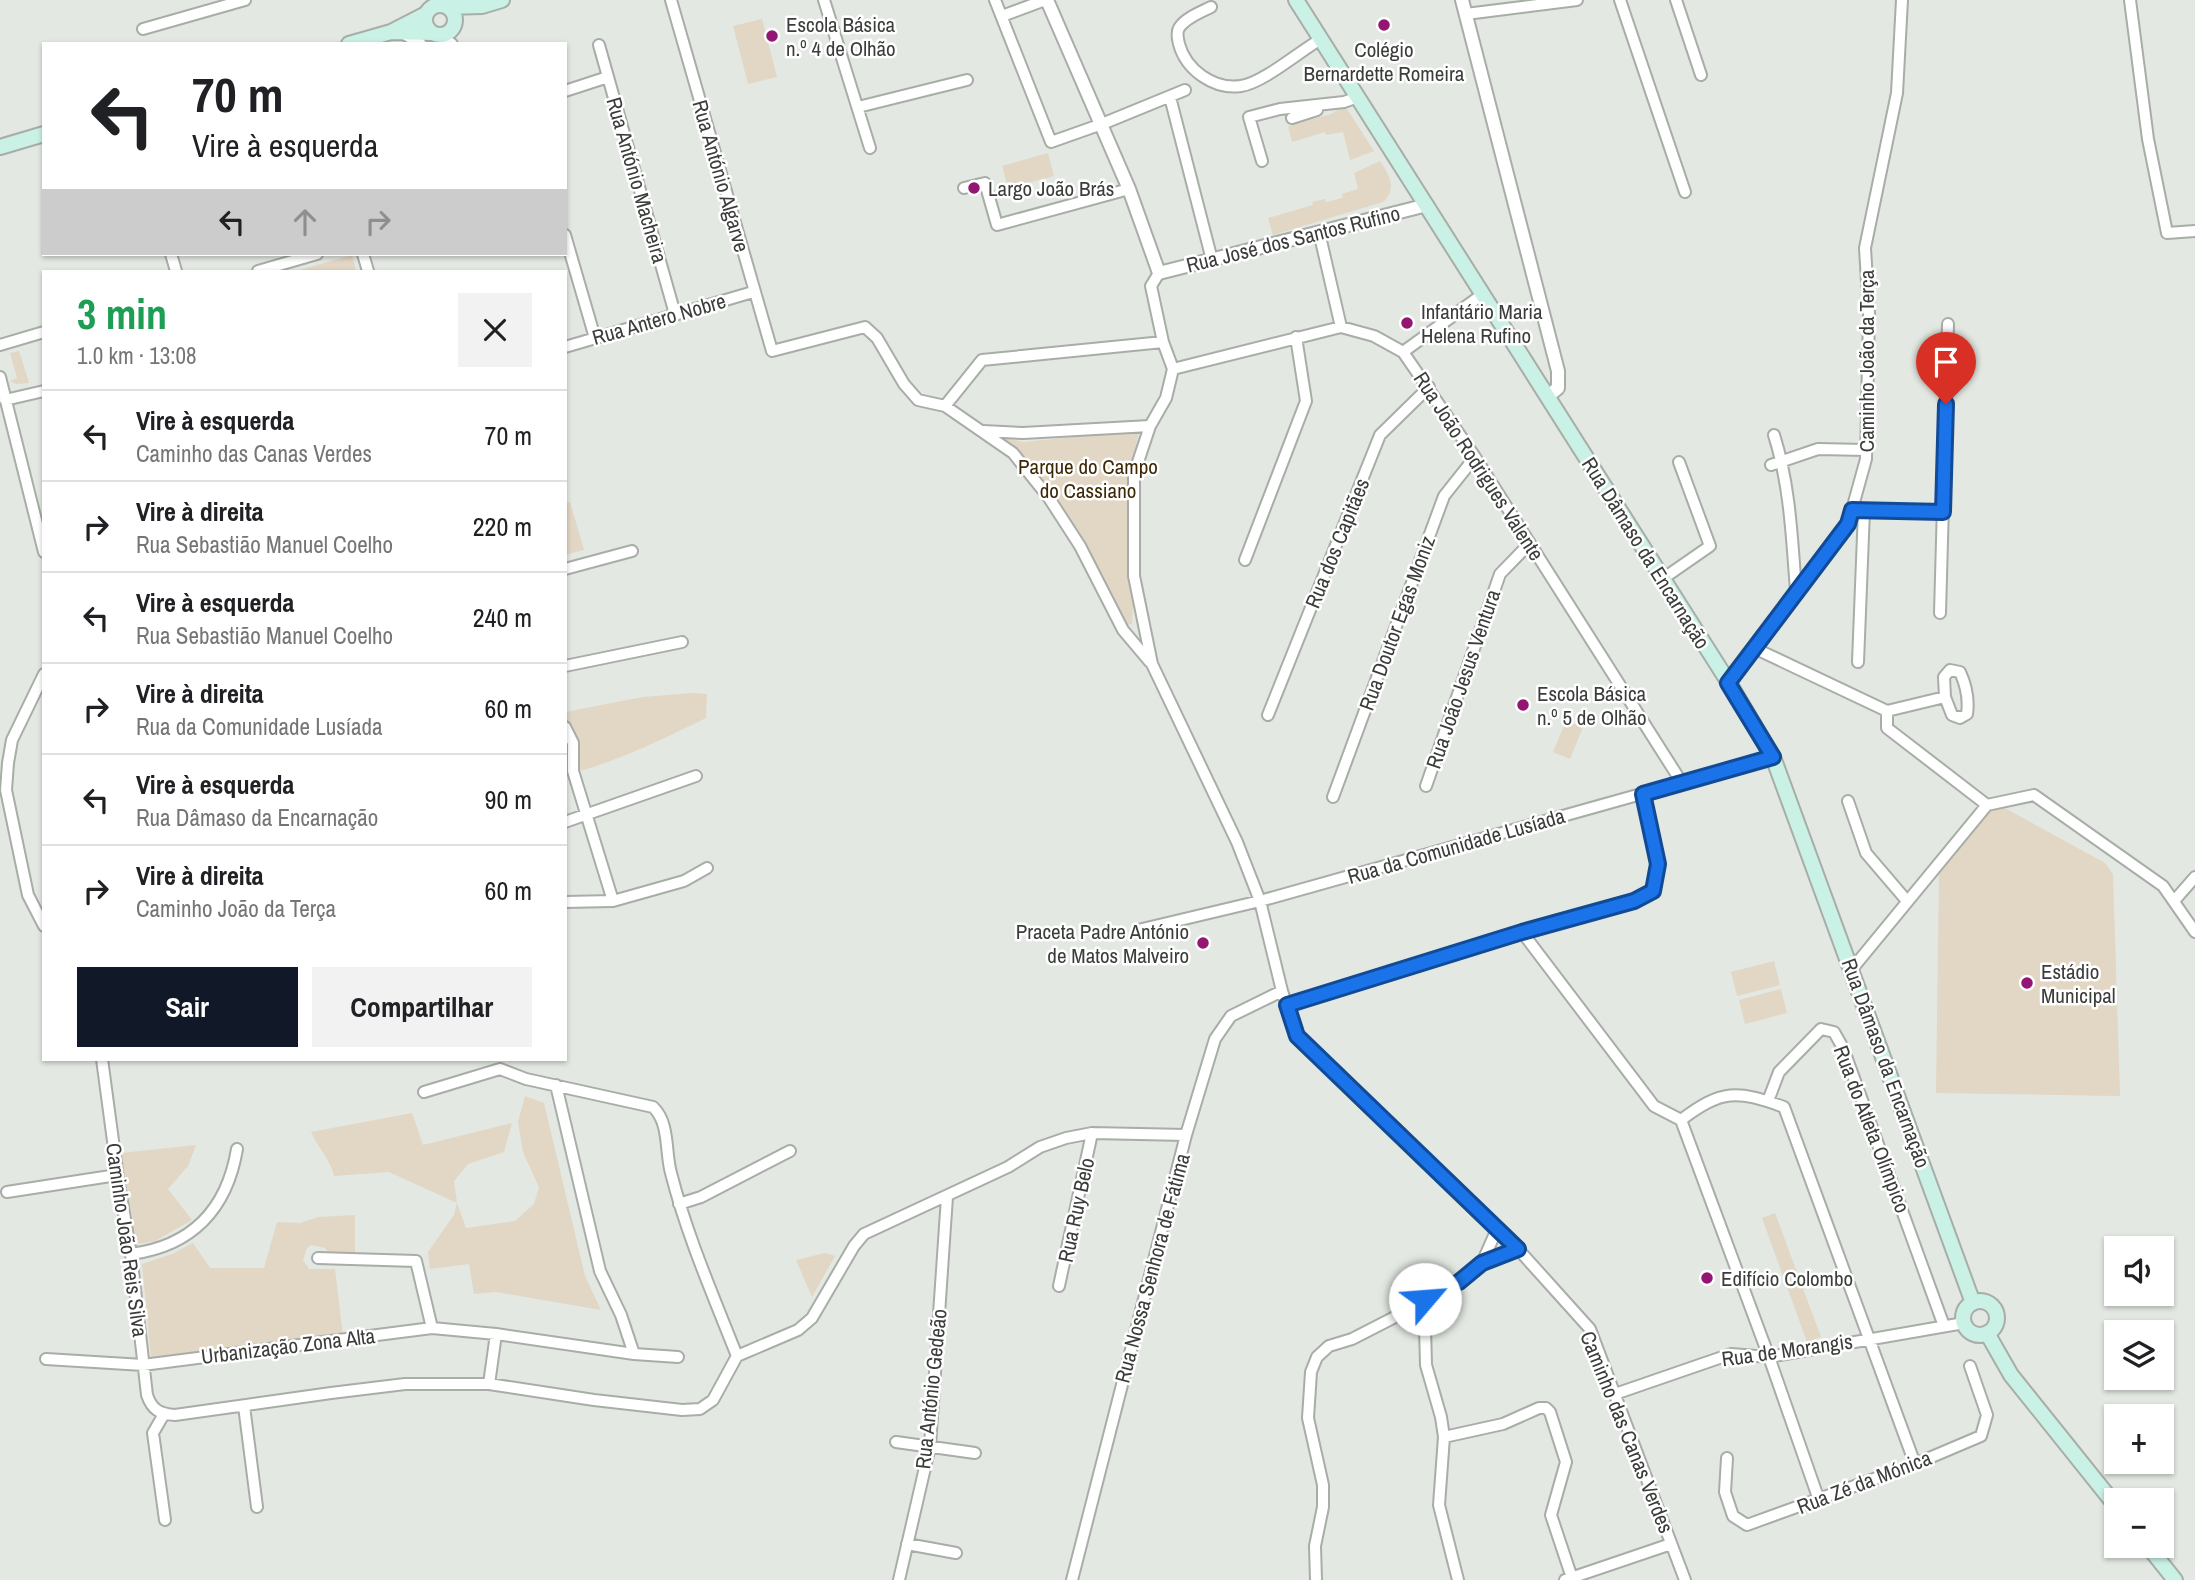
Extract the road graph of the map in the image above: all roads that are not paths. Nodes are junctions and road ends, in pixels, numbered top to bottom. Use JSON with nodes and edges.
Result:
{"nodes":[{"id":1,"x":245,"y":0,"type":"edge"},
{"id":2,"x":502,"y":0,"type":"edge"},
{"id":3,"x":671,"y":0,"type":"edge"},
{"id":4,"x":824,"y":0,"type":"edge"},
{"id":5,"x":995,"y":0,"type":"edge"},
{"id":6,"x":1046,"y":0,"type":"edge"},
{"id":7,"x":1296,"y":0,"type":"edge"},
{"id":8,"x":1462,"y":0,"type":"edge"},
{"id":9,"x":1577,"y":0,"type":"edge"},
{"id":10,"x":1620,"y":0,"type":"edge"},
{"id":11,"x":1676,"y":0,"type":"edge"},
{"id":12,"x":1902,"y":0,"type":"edge"},
{"id":13,"x":2130,"y":0,"type":"edge"},
{"id":14,"x":482,"y":6,"type":"junction"},
{"id":15,"x":1211,"y":6,"type":"dead end"},
{"id":16,"x":448,"y":7,"type":"junction"},
{"id":17,"x":426,"y":14,"type":"junction"},
{"id":18,"x":1466,"y":14,"type":"junction"},
{"id":19,"x":1002,"y":16,"type":"junction"},
{"id":20,"x":454,"y":24,"type":"junction"},
{"id":21,"x":143,"y":29,"type":"dead end"},
{"id":22,"x":395,"y":32,"type":"junction"},
{"id":23,"x":435,"y":34,"type":"junction"},
{"id":24,"x":1321,"y":39,"type":"junction"},
{"id":25,"x":357,"y":42,"type":"edge"},
{"id":26,"x":417,"y":42,"type":"edge"},
{"id":27,"x":449,"y":42,"type":"edge"},
{"id":28,"x":599,"y":45,"type":"dead end"},
{"id":29,"x":1701,"y":75,"type":"dead end"},
{"id":30,"x":608,"y":77,"type":"junction"},
{"id":31,"x":967,"y":79,"type":"dead end"},
{"id":32,"x":567,"y":90,"type":"edge"},
{"id":33,"x":1185,"y":90,"type":"dead end"},
{"id":34,"x":1170,"y":97,"type":"junction"},
{"id":35,"x":1358,"y":97,"type":"junction"},
{"id":36,"x":1328,"y":104,"type":"junction"},
{"id":37,"x":858,"y":107,"type":"junction"},
{"id":38,"x":1292,"y":118,"type":"dead end"},
{"id":39,"x":1102,"y":124,"type":"junction"},
{"id":40,"x":42,"y":135,"type":"edge"},
{"id":41,"x":0,"y":147,"type":"edge"},
{"id":42,"x":870,"y":148,"type":"dead end"},
{"id":43,"x":1262,"y":161,"type":"dead end"},
{"id":44,"x":964,"y":188,"type":"dead end"},
{"id":45,"x":1129,"y":189,"type":"junction"},
{"id":46,"x":1685,"y":192,"type":"dead end"},
{"id":47,"x":1427,"y":205,"type":"junction"},
{"id":48,"x":2195,"y":230,"type":"edge"},
{"id":49,"x":1319,"y":232,"type":"junction"},
{"id":50,"x":567,"y":242,"type":"edge"},
{"id":51,"x":310,"y":256,"type":"edge"},
{"id":52,"x":1212,"y":260,"type":"junction"},
{"id":53,"x":261,"y":270,"type":"edge"},
{"id":54,"x":1159,"y":273,"type":"junction"},
{"id":55,"x":753,"y":292,"type":"junction"},
{"id":56,"x":1483,"y":294,"type":"junction"},
{"id":57,"x":676,"y":314,"type":"junction"},
{"id":58,"x":1948,"y":324,"type":"dead end"},
{"id":59,"x":1341,"y":327,"type":"junction"},
{"id":60,"x":42,"y":333,"type":"edge"},
{"id":61,"x":1296,"y":337,"type":"junction"},
{"id":62,"x":594,"y":338,"type":"junction"},
{"id":63,"x":1163,"y":342,"type":"junction"},
{"id":64,"x":0,"y":345,"type":"edge"},
{"id":65,"x":567,"y":346,"type":"edge"},
{"id":66,"x":1403,"y":352,"type":"junction"},
{"id":67,"x":1173,"y":369,"type":"junction"},
{"id":68,"x":0,"y":377,"type":"edge"},
{"id":69,"x":1429,"y":387,"type":"junction"},
{"id":70,"x":42,"y":391,"type":"edge"},
{"id":71,"x":1547,"y":397,"type":"junction"},
{"id":72,"x":5,"y":400,"type":"junction"},
{"id":73,"x":945,"y":406,"type":"junction"},
{"id":74,"x":1150,"y":426,"type":"junction"},
{"id":75,"x":983,"y":431,"type":"junction"},
{"id":76,"x":1774,"y":435,"type":"dead end"},
{"id":77,"x":1866,"y":450,"type":"junction"},
{"id":78,"x":1475,"y":457,"type":"junction"},
{"id":79,"x":1782,"y":461,"type":"junction"},
{"id":80,"x":1679,"y":462,"type":"dead end"},
{"id":81,"x":1771,"y":465,"type":"dead end"},
{"id":82,"x":42,"y":499,"type":"edge"},
{"id":83,"x":32,"y":502,"type":"junction"},
{"id":84,"x":1852,"y":510,"type":"junction"},
{"id":85,"x":1864,"y":510,"type":"junction"},
{"id":86,"x":1943,"y":512,"type":"junction"},
{"id":87,"x":1530,"y":543,"type":"junction"},
{"id":88,"x":42,"y":544,"type":"edge"},
{"id":89,"x":632,"y":551,"type":"dead end"},
{"id":90,"x":1245,"y":560,"type":"dead end"},
{"id":91,"x":567,"y":568,"type":"edge"},
{"id":92,"x":1661,"y":580,"type":"junction"},
{"id":93,"x":1796,"y":592,"type":"junction"},
{"id":94,"x":1940,"y":613,"type":"dead end"},
{"id":95,"x":682,"y":642,"type":"dead end"},
{"id":96,"x":1754,"y":648,"type":"junction"},
{"id":97,"x":1858,"y":662,"type":"dead end"},
{"id":98,"x":1152,"y":664,"type":"junction"},
{"id":99,"x":567,"y":666,"type":"edge"},
{"id":100,"x":42,"y":678,"type":"edge"},
{"id":101,"x":1728,"y":683,"type":"junction"},
{"id":102,"x":1945,"y":697,"type":"dead end"},
{"id":103,"x":1887,"y":711,"type":"junction"},
{"id":104,"x":1268,"y":715,"type":"dead end"},
{"id":105,"x":567,"y":731,"type":"edge"},
{"id":106,"x":1773,"y":757,"type":"junction"},
{"id":107,"x":569,"y":766,"type":"edge"},
{"id":108,"x":696,"y":776,"type":"dead end"},
{"id":109,"x":1682,"y":783,"type":"junction"},
{"id":110,"x":1426,"y":786,"type":"dead end"},
{"id":111,"x":1643,"y":794,"type":"junction"},
{"id":112,"x":1333,"y":797,"type":"dead end"},
{"id":113,"x":1848,"y":801,"type":"dead end"},
{"id":114,"x":1987,"y":804,"type":"junction"},
{"id":115,"x":586,"y":816,"type":"junction"},
{"id":116,"x":567,"y":821,"type":"edge"},
{"id":117,"x":706,"y":868,"type":"dead end"},
{"id":118,"x":2195,"y":877,"type":"edge"},
{"id":119,"x":613,"y":901,"type":"junction"},
{"id":120,"x":1259,"y":901,"type":"junction"},
{"id":121,"x":1907,"y":901,"type":"junction"},
{"id":122,"x":2174,"y":901,"type":"junction"},
{"id":123,"x":567,"y":902,"type":"edge"},
{"id":124,"x":42,"y":922,"type":"edge"},
{"id":125,"x":1138,"y":930,"type":"dead end"},
{"id":126,"x":1522,"y":932,"type":"junction"},
{"id":127,"x":2195,"y":932,"type":"edge"},
{"id":128,"x":1852,"y":969,"type":"junction"},
{"id":129,"x":1282,"y":991,"type":"junction"},
{"id":130,"x":1287,"y":1005,"type":"junction"},
{"id":131,"x":102,"y":1061,"type":"edge"},
{"id":132,"x":500,"y":1064,"type":"edge"},
{"id":133,"x":556,"y":1085,"type":"junction"},
{"id":134,"x":424,"y":1092,"type":"dead end"},
{"id":135,"x":1768,"y":1101,"type":"junction"},
{"id":136,"x":1681,"y":1120,"type":"junction"},
{"id":137,"x":1092,"y":1133,"type":"junction"},
{"id":138,"x":1186,"y":1135,"type":"junction"},
{"id":139,"x":237,"y":1149,"type":"dead end"},
{"id":140,"x":790,"y":1151,"type":"dead end"},
{"id":141,"x":117,"y":1175,"type":"junction"},
{"id":142,"x":7,"y":1192,"type":"dead end"},
{"id":143,"x":947,"y":1196,"type":"junction"},
{"id":144,"x":679,"y":1204,"type":"junction"},
{"id":145,"x":1497,"y":1229,"type":"junction"},
{"id":146,"x":1518,"y":1249,"type":"junction"},
{"id":147,"x":131,"y":1254,"type":"junction"},
{"id":148,"x":318,"y":1258,"type":"dead end"},
{"id":149,"x":1482,"y":1263,"type":"junction"},
{"id":150,"x":1059,"y":1286,"type":"dead end"},
{"id":151,"x":1424,"y":1296,"type":"junction"},
{"id":152,"x":1973,"y":1303,"type":"junction"},
{"id":153,"x":1407,"y":1308,"type":"junction"},
{"id":154,"x":1420,"y":1310,"type":"junction"},
{"id":155,"x":1964,"y":1323,"type":"junction"},
{"id":156,"x":1944,"y":1326,"type":"junction"},
{"id":157,"x":432,"y":1328,"type":"junction"},
{"id":158,"x":1987,"y":1333,"type":"junction"},
{"id":159,"x":496,"y":1334,"type":"junction"},
{"id":160,"x":1869,"y":1339,"type":"junction"},
{"id":161,"x":634,"y":1354,"type":"junction"},
{"id":162,"x":737,"y":1356,"type":"junction"},
{"id":163,"x":678,"y":1357,"type":"dead end"},
{"id":164,"x":1769,"y":1357,"type":"junction"},
{"id":165,"x":46,"y":1359,"type":"dead end"},
{"id":166,"x":143,"y":1365,"type":"junction"},
{"id":167,"x":1970,"y":1366,"type":"dead end"},
{"id":168,"x":489,"y":1384,"type":"junction"},
{"id":169,"x":1615,"y":1394,"type":"junction"},
{"id":170,"x":244,"y":1406,"type":"junction"},
{"id":171,"x":163,"y":1415,"type":"junction"},
{"id":172,"x":1444,"y":1437,"type":"junction"},
{"id":173,"x":896,"y":1442,"type":"dead end"},
{"id":174,"x":930,"y":1446,"type":"junction"},
{"id":175,"x":975,"y":1452,"type":"dead end"},
{"id":176,"x":1727,"y":1458,"type":"dead end"},
{"id":177,"x":1915,"y":1464,"type":"junction"},
{"id":178,"x":2104,"y":1491,"type":"edge"},
{"id":179,"x":1819,"y":1500,"type":"junction"},
{"id":180,"x":257,"y":1507,"type":"dead end"},
{"id":181,"x":165,"y":1520,"type":"dead end"},
{"id":182,"x":907,"y":1544,"type":"junction"},
{"id":183,"x":1671,"y":1544,"type":"junction"},
{"id":184,"x":956,"y":1553,"type":"dead end"},
{"id":185,"x":2157,"y":1558,"type":"edge"},
{"id":186,"x":1568,"y":1579,"type":"edge"},
{"id":187,"x":899,"y":1580,"type":"edge"},
{"id":188,"x":1072,"y":1580,"type":"edge"},
{"id":189,"x":1316,"y":1580,"type":"edge"},
{"id":190,"x":1458,"y":1580,"type":"edge"},
{"id":191,"x":1685,"y":1580,"type":"edge"},
{"id":192,"x":2175,"y":1580,"type":"edge"}],
"edges":[{"from":1,"to":21,"type":"street"},
{"from":2,"to":14,"type":"main road"},
{"from":3,"to":55,"type":"street","name":"Rua António Algarve"},
{"from":4,"to":37,"type":"street"},
{"from":5,"to":19,"type":"street"},
{"from":6,"to":19,"type":"street"},
{"from":6,"to":39,"type":"street"},
{"from":7,"to":24,"type":"main road","name":"Rua Dâmaso da Encarnação"},
{"from":8,"to":18,"type":"street"},
{"from":9,"to":18,"type":"street"},
{"from":10,"to":46,"type":"street"},
{"from":11,"to":29,"type":"street"},
{"from":12,"to":77,"type":"street","name":"Caminho João da Terça"},
{"from":13,"to":48,"type":"street"},
{"from":14,"to":16,"type":"main road"},
{"from":14,"to":20,"type":"main road"},
{"from":15,"to":24,"type":"street"},
{"from":16,"to":17,"type":"main road"},
{"from":16,"to":20,"type":"main road"},
{"from":17,"to":22,"type":"main road"},
{"from":17,"to":23,"type":"main road"},
{"from":18,"to":71,"type":"street"},
{"from":19,"to":39,"type":"street"},
{"from":20,"to":23,"type":"main road"},
{"from":22,"to":23,"type":"main road"},
{"from":22,"to":25,"type":"main road"},
{"from":22,"to":26,"type":"street"},
{"from":23,"to":27,"type":"street"},
{"from":24,"to":35,"type":"main road","name":"Rua Dâmaso da Encarnação"},
{"from":28,"to":30,"type":"street","name":"Rua António Macheira"},
{"from":30,"to":32,"type":"street"},
{"from":30,"to":57,"type":"street","name":"Rua António Macheira"},
{"from":31,"to":37,"type":"street"},
{"from":33,"to":34,"type":"street"},
{"from":34,"to":39,"type":"street"},
{"from":34,"to":52,"type":"street"},
{"from":35,"to":36,"type":"street"},
{"from":35,"to":47,"type":"main road","name":"Rua Dâmaso da Encarnação"},
{"from":36,"to":38,"type":"street"},
{"from":36,"to":43,"type":"street"},
{"from":37,"to":42,"type":"street"},
{"from":39,"to":45,"type":"street"},
{"from":40,"to":41,"type":"main road"},
{"from":44,"to":45,"type":"street"},
{"from":45,"to":54,"type":"street"},
{"from":47,"to":49,"type":"street","name":"Rua José dos Santos Rufino"},
{"from":47,"to":56,"type":"main road","name":"Rua Dâmaso da Encarnação"},
{"from":49,"to":52,"type":"street","name":"Rua José dos Santos Rufino"},
{"from":49,"to":59,"type":"street"},
{"from":50,"to":62,"type":"street"},
{"from":51,"to":53,"type":"street"},
{"from":52,"to":54,"type":"street","name":"Rua José dos Santos Rufino"},
{"from":54,"to":63,"type":"street"},
{"from":55,"to":57,"type":"street","name":"Rua Antero Nobre"},
{"from":55,"to":73,"type":"street","name":"Rua António Algarve"},
{"from":56,"to":66,"type":"street"},
{"from":56,"to":71,"type":"main road","name":"Rua Dâmaso da Encarnação"},
{"from":57,"to":62,"type":"street","name":"Rua Antero Nobre"},
{"from":58,"to":86,"type":"street"},
{"from":59,"to":61,"type":"street","name":"Rua João Rodrigues Valente"},
{"from":59,"to":66,"type":"street","name":"Rua João Rodrigues Valente"},
{"from":60,"to":64,"type":"street"},
{"from":61,"to":67,"type":"street","name":"Rua João Rodrigues Valente"},
{"from":61,"to":90,"type":"street"},
{"from":62,"to":65,"type":"street","name":"Rua Antero Nobre"},
{"from":63,"to":67,"type":"street"},
{"from":63,"to":73,"type":"street"},
{"from":66,"to":69,"type":"street","name":"Rua João Rodrigues Valente"},
{"from":67,"to":74,"type":"street"},
{"from":68,"to":72,"type":"street"},
{"from":69,"to":78,"type":"street","name":"Rua João Rodrigues Valente"},
{"from":69,"to":104,"type":"street","name":"Rua dos Capitães"},
{"from":70,"to":72,"type":"street"},
{"from":71,"to":92,"type":"main road","name":"Rua Dâmaso da Encarnação"},
{"from":72,"to":83,"type":"street"},
{"from":73,"to":75,"type":"street"},
{"from":74,"to":75,"type":"street"},
{"from":74,"to":98,"type":"street"},
{"from":75,"to":98,"type":"street"},
{"from":76,"to":79,"type":"street"},
{"from":77,"to":79,"type":"street"},
{"from":77,"to":84,"type":"street","name":"Caminho João da Terça"},
{"from":78,"to":87,"type":"street","name":"Rua João Rodrigues Valente"},
{"from":78,"to":112,"type":"street","name":"Rua Doutor Egas Moniz"},
{"from":79,"to":81,"type":"street"},
{"from":79,"to":93,"type":"street"},
{"from":80,"to":92,"type":"street"},
{"from":82,"to":83,"type":"street"},
{"from":83,"to":88,"type":"street"},
{"from":84,"to":85,"type":"street"},
{"from":84,"to":93,"type":"street","name":"Caminho João da Terça"},
{"from":85,"to":86,"type":"street"},
{"from":85,"to":97,"type":"street"},
{"from":86,"to":94,"type":"street"},
{"from":87,"to":109,"type":"street","name":"Rua João Rodrigues Valente"},
{"from":87,"to":110,"type":"street","name":"Rua João Jesus Ventura"},
{"from":89,"to":91,"type":"street"},
{"from":92,"to":101,"type":"main road","name":"Rua Dâmaso da Encarnação"},
{"from":93,"to":96,"type":"street","name":"Caminho João da Terça"},
{"from":95,"to":99,"type":"street"},
{"from":96,"to":101,"type":"street","name":"Caminho João da Terça"},
{"from":96,"to":103,"type":"street"},
{"from":98,"to":120,"type":"street","name":"Caminho das Canas Verdes"},
{"from":100,"to":124,"type":"street"},
{"from":101,"to":106,"type":"main road","name":"Rua Dâmaso da Encarnação"},
{"from":102,"to":103,"type":"street"},
{"from":103,"to":114,"type":"street"},
{"from":105,"to":107,"type":"street"},
{"from":106,"to":109,"type":"street","name":"Rua da Comunidade Lusíada"},
{"from":106,"to":128,"type":"main road","name":"Rua Dâmaso da Encarnação"},
{"from":107,"to":115,"type":"street"},
{"from":108,"to":115,"type":"street"},
{"from":109,"to":111,"type":"street","name":"Rua da Comunidade Lusíada"},
{"from":111,"to":120,"type":"street","name":"Rua da Comunidade Lusíada"},
{"from":111,"to":126,"type":"street"},
{"from":113,"to":121,"type":"street"},
{"from":114,"to":121,"type":"street"},
{"from":114,"to":122,"type":"street"},
{"from":115,"to":116,"type":"street"},
{"from":115,"to":119,"type":"street"},
{"from":117,"to":119,"type":"street"},
{"from":118,"to":122,"type":"street"},
{"from":119,"to":123,"type":"street"},
{"from":120,"to":125,"type":"street","name":"Rua da Comunidade Lusíada"},
{"from":120,"to":129,"type":"street","name":"Caminho das Canas Verdes"},
{"from":121,"to":128,"type":"street"},
{"from":122,"to":127,"type":"street"},
{"from":126,"to":130,"type":"street"},
{"from":126,"to":136,"type":"street"},
{"from":128,"to":152,"type":"main road","name":"Rua Dâmaso da Encarnação"},
{"from":129,"to":130,"type":"street","name":"Caminho das Canas Verdes"},
{"from":129,"to":138,"type":"street","name":"Rua Nossa Senhora de Fátima"},
{"from":130,"to":145,"type":"street","name":"Caminho das Canas Verdes"},
{"from":131,"to":141,"type":"street","name":"Caminho João Reis Silva"},
{"from":132,"to":133,"type":"street"},
{"from":132,"to":134,"type":"street"},
{"from":133,"to":144,"type":"street"},
{"from":133,"to":161,"type":"street"},
{"from":135,"to":136,"type":"street"},
{"from":135,"to":156,"type":"street","name":"Rua do Atleta Olímpico"},
{"from":135,"to":160,"type":"street"},
{"from":136,"to":164,"type":"street"},
{"from":137,"to":138,"type":"street"},
{"from":137,"to":143,"type":"street"},
{"from":137,"to":150,"type":"street","name":"Rua Ruy Belo"},
{"from":138,"to":188,"type":"street","name":"Rua Nossa Senhora de Fátima"},
{"from":139,"to":147,"type":"street"},
{"from":140,"to":144,"type":"street"},
{"from":141,"to":142,"type":"street"},
{"from":141,"to":147,"type":"street","name":"Caminho João Reis Silva"},
{"from":143,"to":162,"type":"street"},
{"from":143,"to":174,"type":"street","name":"Rua António Gedeão"},
{"from":144,"to":162,"type":"street"},
{"from":145,"to":146,"type":"street","name":"Caminho das Canas Verdes"},
{"from":145,"to":149,"type":"street"},
{"from":146,"to":149,"type":"street"},
{"from":146,"to":169,"type":"street","name":"Caminho das Canas Verdes"},
{"from":147,"to":166,"type":"street","name":"Caminho João Reis Silva"},
{"from":148,"to":157,"type":"street"},
{"from":149,"to":151,"type":"street"},
{"from":151,"to":153,"type":"street"},
{"from":151,"to":154,"type":"street"},
{"from":152,"to":155,"type":"main road"},
{"from":152,"to":158,"type":"main road"},
{"from":153,"to":154,"type":"street"},
{"from":153,"to":189,"type":"street"},
{"from":154,"to":172,"type":"street"},
{"from":155,"to":156,"type":"street","name":"Rua de Morangis"},
{"from":155,"to":158,"type":"main road"},
{"from":156,"to":160,"type":"street","name":"Rua de Morangis"},
{"from":157,"to":159,"type":"street","name":"Urbanização Zona Alta"},
{"from":157,"to":166,"type":"street","name":"Urbanização Zona Alta"},
{"from":158,"to":178,"type":"main road"},
{"from":159,"to":161,"type":"street","name":"Urbanização Zona Alta"},
{"from":159,"to":168,"type":"street"},
{"from":160,"to":164,"type":"street","name":"Rua de Morangis"},
{"from":160,"to":177,"type":"street"},
{"from":161,"to":163,"type":"street","name":"Urbanização Zona Alta"},
{"from":162,"to":168,"type":"street"},
{"from":164,"to":169,"type":"street","name":"Rua de Morangis"},
{"from":164,"to":179,"type":"street"},
{"from":165,"to":166,"type":"street","name":"Urbanização Zona Alta"},
{"from":166,"to":171,"type":"street","name":"Caminho João Reis Silva"},
{"from":167,"to":177,"type":"street","name":"Rua Zé da Mónica"},
{"from":168,"to":170,"type":"street"},
{"from":169,"to":183,"type":"street","name":"Caminho das Canas Verdes"},
{"from":170,"to":171,"type":"street"},
{"from":170,"to":180,"type":"street"},
{"from":171,"to":181,"type":"street"},
{"from":172,"to":186,"type":"street"},
{"from":172,"to":190,"type":"street"},
{"from":173,"to":174,"type":"street"},
{"from":174,"to":175,"type":"street"},
{"from":174,"to":182,"type":"street","name":"Rua António Gedeão"},
{"from":176,"to":179,"type":"street","name":"Rua Zé da Mónica"},
{"from":177,"to":179,"type":"street","name":"Rua Zé da Mónica"},
{"from":182,"to":184,"type":"street"},
{"from":182,"to":187,"type":"street","name":"Rua António Gedeão"},
{"from":183,"to":186,"type":"street"},
{"from":183,"to":191,"type":"street","name":"Caminho das Canas Verdes"},
{"from":185,"to":192,"type":"main road"}]}
